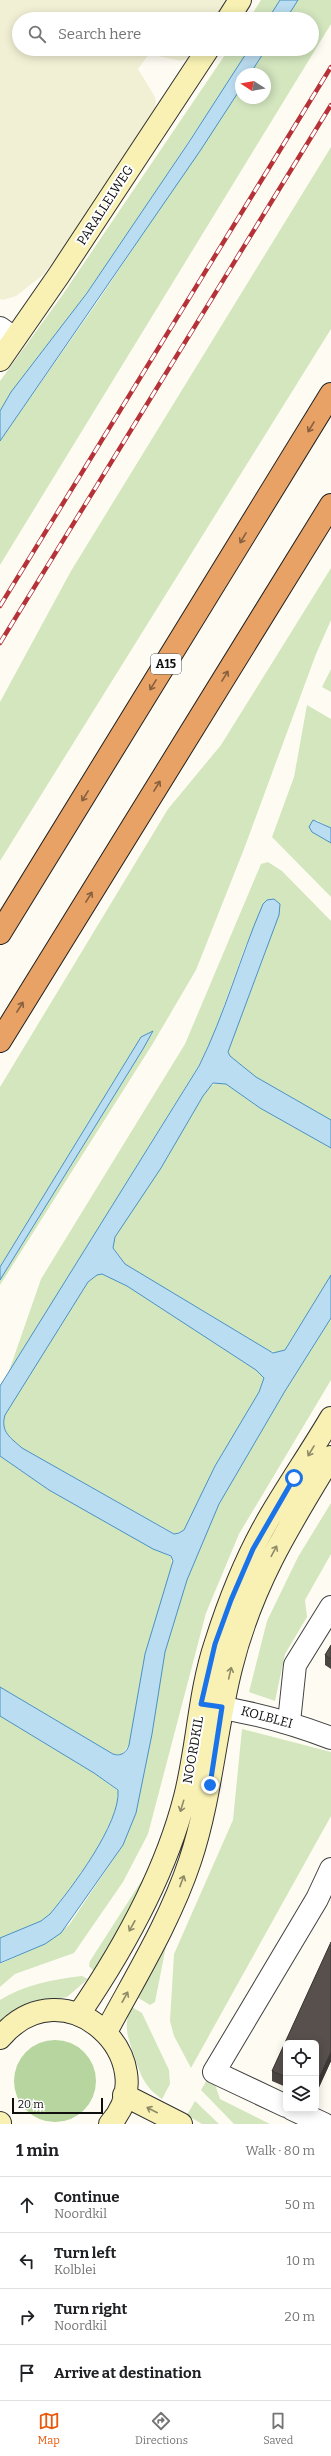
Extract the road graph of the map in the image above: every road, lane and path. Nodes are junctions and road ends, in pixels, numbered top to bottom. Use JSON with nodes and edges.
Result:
{"nodes":[{"id":1,"x":240,"y":0,"type":"edge"},
{"id":2,"x":232,"y":12,"type":"edge"},
{"id":3,"x":203,"y":56,"type":"edge"},
{"id":4,"x":7,"y":333,"type":"edge"},
{"id":5,"x":0,"y":360,"type":"edge"},
{"id":6,"x":331,"y":394,"type":"edge"},
{"id":7,"x":331,"y":505,"type":"edge"},
{"id":8,"x":0,"y":933,"type":"edge"},
{"id":9,"x":0,"y":1041,"type":"edge"},
{"id":10,"x":331,"y":1418,"type":"edge"},
{"id":11,"x":331,"y":1457,"type":"edge"},
{"id":12,"x":331,"y":1607,"type":"edge"},
{"id":13,"x":212,"y":1706,"type":"junction"},
{"id":14,"x":289,"y":1722,"type":"junction"},
{"id":15,"x":331,"y":1738,"type":"edge"},
{"id":16,"x":331,"y":1869,"type":"edge"},
{"id":17,"x":79,"y":2014,"type":"junction"},
{"id":18,"x":106,"y":2032,"type":"junction"},
{"id":19,"x":0,"y":2038,"type":"edge"},
{"id":20,"x":124,"y":2095,"type":"junction"},
{"id":21,"x":283,"y":2105,"type":"edge"},
{"id":22,"x":298,"y":2112,"type":"edge"},
{"id":23,"x":117,"y":2122,"type":"edge"},
{"id":24,"x":180,"y":2124,"type":"edge"},
{"id":25,"x":324,"y":2124,"type":"edge"}],
"edges":[{"from":1,"to":2,"type":"street"},
{"from":3,"to":4,"type":"street","name":"PARALLELWEG"},
{"from":4,"to":5,"type":"street","name":"PARALLELWEG"},
{"from":6,"to":8,"type":"highway","number":"A15","one_way":true},
{"from":9,"to":7,"type":"highway","one_way":true},
{"from":10,"to":13,"type":"street","name":"NOORDKIL","one_way":true},
{"from":13,"to":11,"type":"street","name":"NOORDKIL","one_way":true},
{"from":12,"to":14,"type":"street"},
{"from":13,"to":14,"type":"street","name":"KOLBLEI"},
{"from":13,"to":17,"type":"street","name":"NOORDKIL","one_way":true},
{"from":18,"to":13,"type":"street","name":"NOORDKIL","one_way":true},
{"from":14,"to":15,"type":"street","name":"KOLBLEI"},
{"from":16,"to":21,"type":"street"},
{"from":17,"to":18,"type":"street"},
{"from":17,"to":19,"type":"street"},
{"from":18,"to":20,"type":"street"},
{"from":20,"to":23,"type":"street"},
{"from":24,"to":20,"type":"street","one_way":true},
{"from":22,"to":25,"type":"street"}]}
